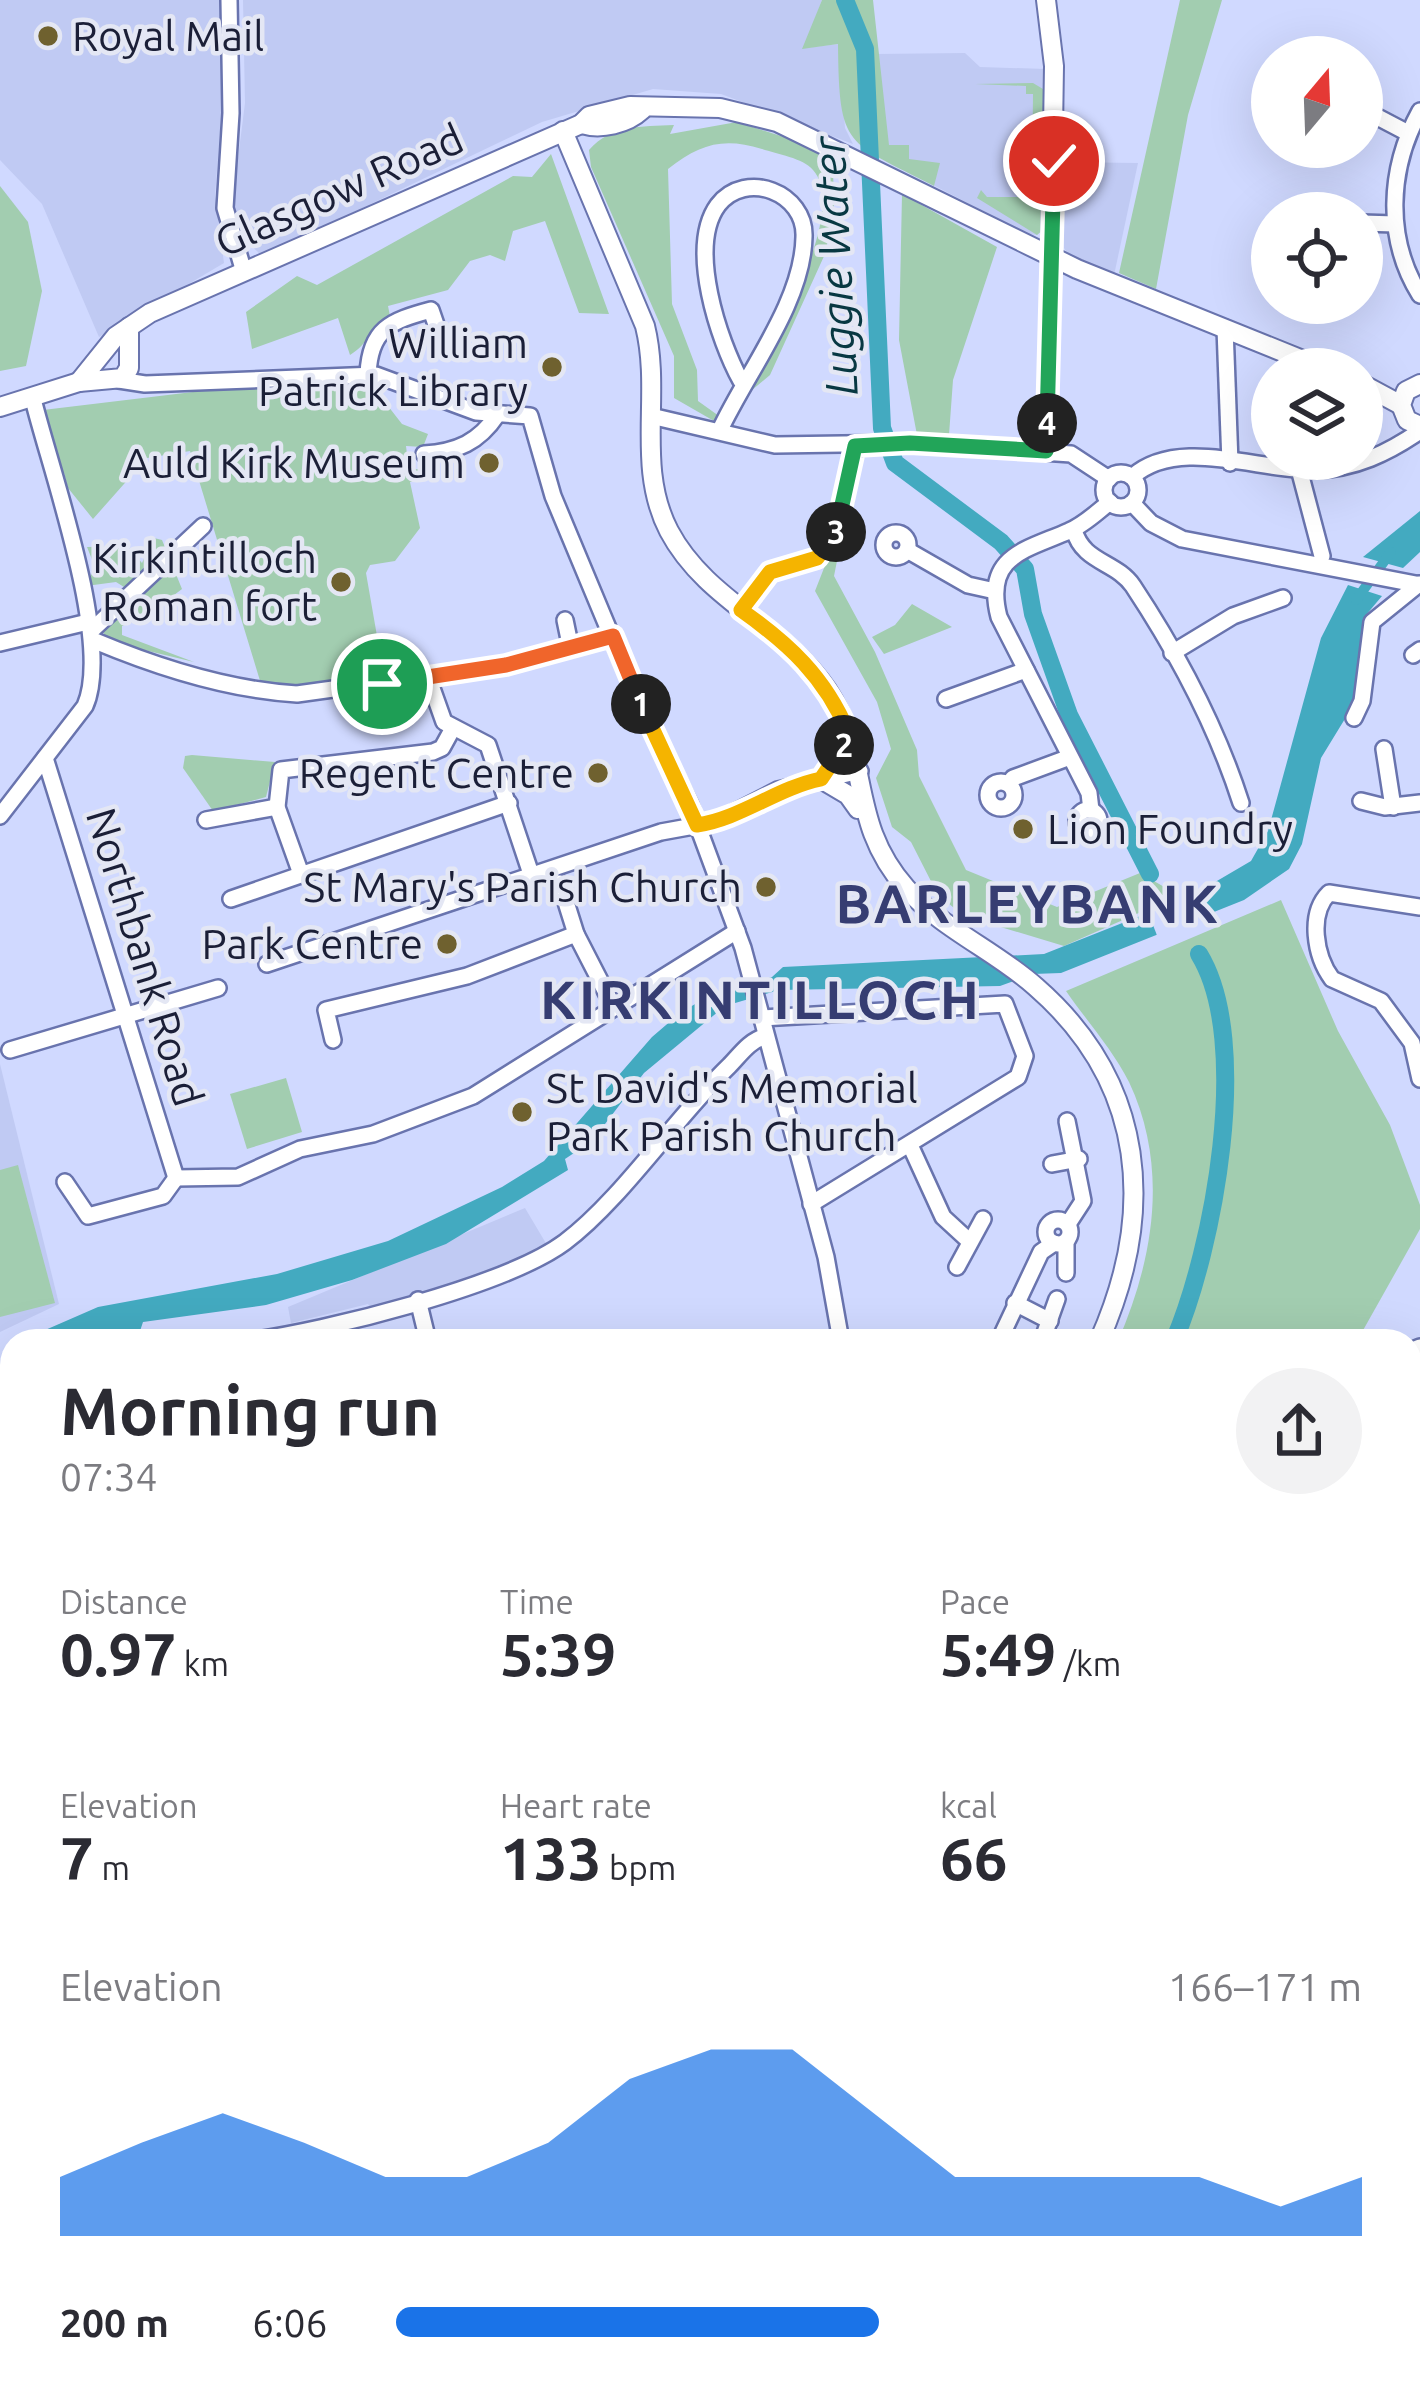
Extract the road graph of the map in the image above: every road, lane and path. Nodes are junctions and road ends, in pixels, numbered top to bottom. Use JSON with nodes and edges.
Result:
{"nodes":[{"id":1,"x":229,"y":0,"type":"edge"},
{"id":2,"x":1046,"y":0,"type":"edge"},
{"id":3,"x":1420,"y":112,"type":"edge"},
{"id":4,"x":1383,"y":122,"type":"edge"},
{"id":5,"x":579,"y":128,"type":"junction"},
{"id":6,"x":1408,"y":133,"type":"junction"},
{"id":7,"x":528,"y":145,"type":"junction"},
{"id":8,"x":578,"y":169,"type":"junction"},
{"id":9,"x":1398,"y":184,"type":"junction"},
{"id":10,"x":1420,"y":184,"type":"edge"},
{"id":11,"x":1383,"y":224,"type":"edge"},
{"id":12,"x":1395,"y":224,"type":"junction"},
{"id":13,"x":1052,"y":257,"type":"junction"},
{"id":14,"x":244,"y":272,"type":"junction"},
{"id":15,"x":1417,"y":284,"type":"edge"},
{"id":16,"x":1225,"y":328,"type":"junction"},
{"id":17,"x":442,"y":345,"type":"dead end"},
{"id":18,"x":1273,"y":348,"type":"edge"},
{"id":19,"x":114,"y":365,"type":"junction"},
{"id":20,"x":368,"y":374,"type":"junction"},
{"id":21,"x":741,"y":381,"type":"junction"},
{"id":22,"x":1383,"y":393,"type":"edge"},
{"id":23,"x":33,"y":400,"type":"junction"},
{"id":24,"x":0,"y":407,"type":"edge"},
{"id":25,"x":1412,"y":409,"type":"edge"},
{"id":26,"x":497,"y":415,"type":"junction"},
{"id":27,"x":651,"y":416,"type":"junction"},
{"id":28,"x":720,"y":430,"type":"junction"},
{"id":29,"x":863,"y":447,"type":"junction"},
{"id":30,"x":1046,"y":451,"type":"junction"},
{"id":31,"x":1383,"y":452,"type":"edge"},
{"id":32,"x":424,"y":454,"type":"dead end"},
{"id":33,"x":1230,"y":463,"type":"junction"},
{"id":34,"x":1251,"y":465,"type":"edge"},
{"id":35,"x":1132,"y":477,"type":"junction"},
{"id":36,"x":1108,"y":479,"type":"junction"},
{"id":37,"x":1302,"y":480,"type":"edge"},
{"id":38,"x":1110,"y":502,"type":"junction"},
{"id":39,"x":1132,"y":503,"type":"junction"},
{"id":40,"x":203,"y":526,"type":"dead end"},
{"id":41,"x":1073,"y":530,"type":"junction"},
{"id":42,"x":907,"y":550,"type":"dead end"},
{"id":43,"x":1322,"y":556,"type":"dead end"},
{"id":44,"x":1419,"y":585,"type":"edge"},
{"id":45,"x":995,"y":591,"type":"junction"},
{"id":46,"x":1283,"y":598,"type":"dead end"},
{"id":47,"x":741,"y":610,"type":"junction"},
{"id":48,"x":565,"y":620,"type":"dead end"},
{"id":49,"x":91,"y":631,"type":"junction"},
{"id":50,"x":613,"y":636,"type":"junction"},
{"id":51,"x":0,"y":643,"type":"edge"},
{"id":52,"x":571,"y":649,"type":"junction"},
{"id":53,"x":1172,"y":653,"type":"junction"},
{"id":54,"x":1026,"y":670,"type":"junction"},
{"id":55,"x":428,"y":677,"type":"junction"},
{"id":56,"x":946,"y":699,"type":"dead end"},
{"id":57,"x":1354,"y":718,"type":"dead end"},
{"id":58,"x":453,"y":728,"type":"junction"},
{"id":59,"x":848,"y":732,"type":"junction"},
{"id":60,"x":1384,"y":749,"type":"dead end"},
{"id":61,"x":1070,"y":757,"type":"junction"},
{"id":62,"x":45,"y":758,"type":"junction"},
{"id":63,"x":860,"y":771,"type":"junction"},
{"id":64,"x":821,"y":779,"type":"junction"},
{"id":65,"x":1009,"y":784,"type":"dead end"},
{"id":66,"x":1360,"y":801,"type":"dead end"},
{"id":67,"x":509,"y":803,"type":"junction"},
{"id":68,"x":1241,"y":803,"type":"dead end"},
{"id":69,"x":1420,"y":803,"type":"edge"},
{"id":70,"x":277,"y":807,"type":"junction"},
{"id":71,"x":1393,"y":807,"type":"junction"},
{"id":72,"x":1091,"y":810,"type":"dead end"},
{"id":73,"x":862,"y":815,"type":"junction"},
{"id":74,"x":0,"y":816,"type":"edge"},
{"id":75,"x":206,"y":820,"type":"dead end"},
{"id":76,"x":697,"y":825,"type":"junction"},
{"id":77,"x":880,"y":849,"type":"junction"},
{"id":78,"x":301,"y":874,"type":"junction"},
{"id":79,"x":532,"y":877,"type":"junction"},
{"id":80,"x":560,"y":883,"type":"dead end"},
{"id":81,"x":231,"y":898,"type":"dead end"},
{"id":82,"x":1420,"y":907,"type":"edge"},
{"id":83,"x":737,"y":931,"type":"junction"},
{"id":84,"x":576,"y":934,"type":"junction"},
{"id":85,"x":267,"y":964,"type":"dead end"},
{"id":86,"x":218,"y":988,"type":"dead end"},
{"id":87,"x":614,"y":1006,"type":"junction"},
{"id":88,"x":760,"y":1013,"type":"junction"},
{"id":89,"x":127,"y":1015,"type":"junction"},
{"id":90,"x":764,"y":1036,"type":"junction"},
{"id":91,"x":333,"y":1040,"type":"dead end"},
{"id":92,"x":10,"y":1050,"type":"dead end"},
{"id":93,"x":1420,"y":1079,"type":"edge"},
{"id":94,"x":1067,"y":1121,"type":"dead end"},
{"id":95,"x":910,"y":1145,"type":"junction"},
{"id":96,"x":1079,"y":1159,"type":"junction"},
{"id":97,"x":1052,"y":1164,"type":"dead end"},
{"id":98,"x":176,"y":1178,"type":"junction"},
{"id":99,"x":65,"y":1182,"type":"dead end"},
{"id":100,"x":811,"y":1204,"type":"junction"},
{"id":101,"x":982,"y":1219,"type":"dead end"},
{"id":102,"x":1063,"y":1236,"type":"junction"},
{"id":103,"x":968,"y":1240,"type":"junction"},
{"id":104,"x":957,"y":1267,"type":"dead end"},
{"id":105,"x":1066,"y":1273,"type":"dead end"},
{"id":106,"x":1058,"y":1299,"type":"dead end"},
{"id":107,"x":418,"y":1300,"type":"junction"},
{"id":108,"x":1015,"y":1303,"type":"junction"},
{"id":109,"x":1051,"y":1321,"type":"junction"},
{"id":110,"x":322,"y":1329,"type":"edge"},
{"id":111,"x":425,"y":1329,"type":"edge"},
{"id":112,"x":833,"y":1329,"type":"edge"},
{"id":113,"x":1004,"y":1329,"type":"edge"},
{"id":114,"x":1047,"y":1329,"type":"edge"},
{"id":115,"x":1105,"y":1329,"type":"edge"}],
"edges":[{"from":1,"to":14,"type":"street"},
{"from":2,"to":13,"type":"main road"},
{"from":3,"to":6,"type":"street"},
{"from":4,"to":6,"type":"street"},
{"from":5,"to":7,"type":"main road","name":"Glasgow Road"},
{"from":5,"to":8,"type":"main road"},
{"from":5,"to":8,"type":"main road"},
{"from":5,"to":13,"type":"main road","name":"Glasgow Road"},
{"from":6,"to":9,"type":"street"},
{"from":7,"to":8,"type":"main road"},
{"from":7,"to":14,"type":"main road","name":"Glasgow Road"},
{"from":8,"to":27,"type":"main road"},
{"from":9,"to":10,"type":"street"},
{"from":9,"to":12,"type":"street"},
{"from":11,"to":12,"type":"street"},
{"from":12,"to":15,"type":"street"},
{"from":13,"to":16,"type":"main road","name":"Glasgow Road"},
{"from":13,"to":30,"type":"street"},
{"from":14,"to":19,"type":"main road","name":"Glasgow Road"},
{"from":16,"to":18,"type":"main road","name":"Glasgow Road"},
{"from":16,"to":33,"type":"street"},
{"from":17,"to":20,"type":"street"},
{"from":19,"to":20,"type":"street"},
{"from":19,"to":23,"type":"main road","name":"Glasgow Road"},
{"from":20,"to":26,"type":"street"},
{"from":21,"to":21,"type":"street"},
{"from":21,"to":28,"type":"street"},
{"from":22,"to":25,"type":"main road"},
{"from":23,"to":24,"type":"main road","name":"Glasgow Road"},
{"from":23,"to":49,"type":"street"},
{"from":25,"to":31,"type":"street"},
{"from":26,"to":32,"type":"street"},
{"from":26,"to":50,"type":"street"},
{"from":27,"to":28,"type":"street"},
{"from":27,"to":47,"type":"main road"},
{"from":28,"to":29,"type":"street"},
{"from":29,"to":30,"type":"street"},
{"from":29,"to":47,"type":"street"},
{"from":30,"to":36,"type":"street"},
{"from":33,"to":34,"type":"street"},
{"from":33,"to":35,"type":"street"},
{"from":35,"to":36,"type":"street"},
{"from":35,"to":39,"type":"street"},
{"from":36,"to":38,"type":"street"},
{"from":37,"to":43,"type":"street"},
{"from":38,"to":39,"type":"street"},
{"from":38,"to":41,"type":"street"},
{"from":39,"to":44,"type":"street"},
{"from":40,"to":49,"type":"street"},
{"from":41,"to":45,"type":"street"},
{"from":41,"to":53,"type":"street"},
{"from":42,"to":45,"type":"street"},
{"from":44,"to":57,"type":"street"},
{"from":45,"to":54,"type":"street"},
{"from":46,"to":53,"type":"street"},
{"from":47,"to":59,"type":"main road"},
{"from":48,"to":52,"type":"street"},
{"from":49,"to":51,"type":"street"},
{"from":49,"to":55,"type":"street"},
{"from":49,"to":62,"type":"street"},
{"from":50,"to":52,"type":"street"},
{"from":50,"to":76,"type":"street"},
{"from":52,"to":55,"type":"street"},
{"from":53,"to":68,"type":"street"},
{"from":54,"to":56,"type":"street"},
{"from":54,"to":61,"type":"street"},
{"from":55,"to":58,"type":"street"},
{"from":58,"to":67,"type":"street"},
{"from":58,"to":70,"type":"street"},
{"from":59,"to":63,"type":"main road"},
{"from":59,"to":64,"type":"main road"},
{"from":60,"to":71,"type":"street"},
{"from":61,"to":65,"type":"street"},
{"from":61,"to":72,"type":"street"},
{"from":62,"to":74,"type":"street"},
{"from":62,"to":89,"type":"street","name":"Northbank Road"},
{"from":63,"to":64,"type":"street"},
{"from":63,"to":73,"type":"main road"},
{"from":63,"to":77,"type":"main road"},
{"from":64,"to":73,"type":"main road"},
{"from":64,"to":76,"type":"street"},
{"from":66,"to":71,"type":"street"},
{"from":67,"to":78,"type":"street"},
{"from":67,"to":79,"type":"street"},
{"from":69,"to":71,"type":"street"},
{"from":70,"to":75,"type":"street"},
{"from":70,"to":78,"type":"street"},
{"from":73,"to":77,"type":"main road"},
{"from":76,"to":79,"type":"street"},
{"from":76,"to":83,"type":"street"},
{"from":77,"to":115,"type":"main road"},
{"from":78,"to":81,"type":"street"},
{"from":79,"to":85,"type":"street"},
{"from":80,"to":84,"type":"street"},
{"from":82,"to":93,"type":"street"},
{"from":83,"to":87,"type":"street"},
{"from":83,"to":88,"type":"street"},
{"from":84,"to":87,"type":"street"},
{"from":84,"to":91,"type":"street"},
{"from":86,"to":89,"type":"street"},
{"from":87,"to":98,"type":"street"},
{"from":88,"to":90,"type":"street"},
{"from":88,"to":95,"type":"street"},
{"from":89,"to":92,"type":"street"},
{"from":89,"to":98,"type":"street","name":"Northbank Road"},
{"from":90,"to":100,"type":"street"},
{"from":90,"to":107,"type":"street"},
{"from":94,"to":96,"type":"street"},
{"from":95,"to":100,"type":"street"},
{"from":95,"to":103,"type":"street"},
{"from":96,"to":97,"type":"street"},
{"from":96,"to":102,"type":"street"},
{"from":98,"to":99,"type":"street"},
{"from":100,"to":112,"type":"street"},
{"from":101,"to":103,"type":"street"},
{"from":102,"to":105,"type":"street"},
{"from":102,"to":108,"type":"street"},
{"from":103,"to":104,"type":"street"},
{"from":106,"to":109,"type":"street"},
{"from":107,"to":110,"type":"street"},
{"from":107,"to":111,"type":"street"},
{"from":108,"to":109,"type":"street"},
{"from":108,"to":113,"type":"street"},
{"from":109,"to":114,"type":"street"}]}
